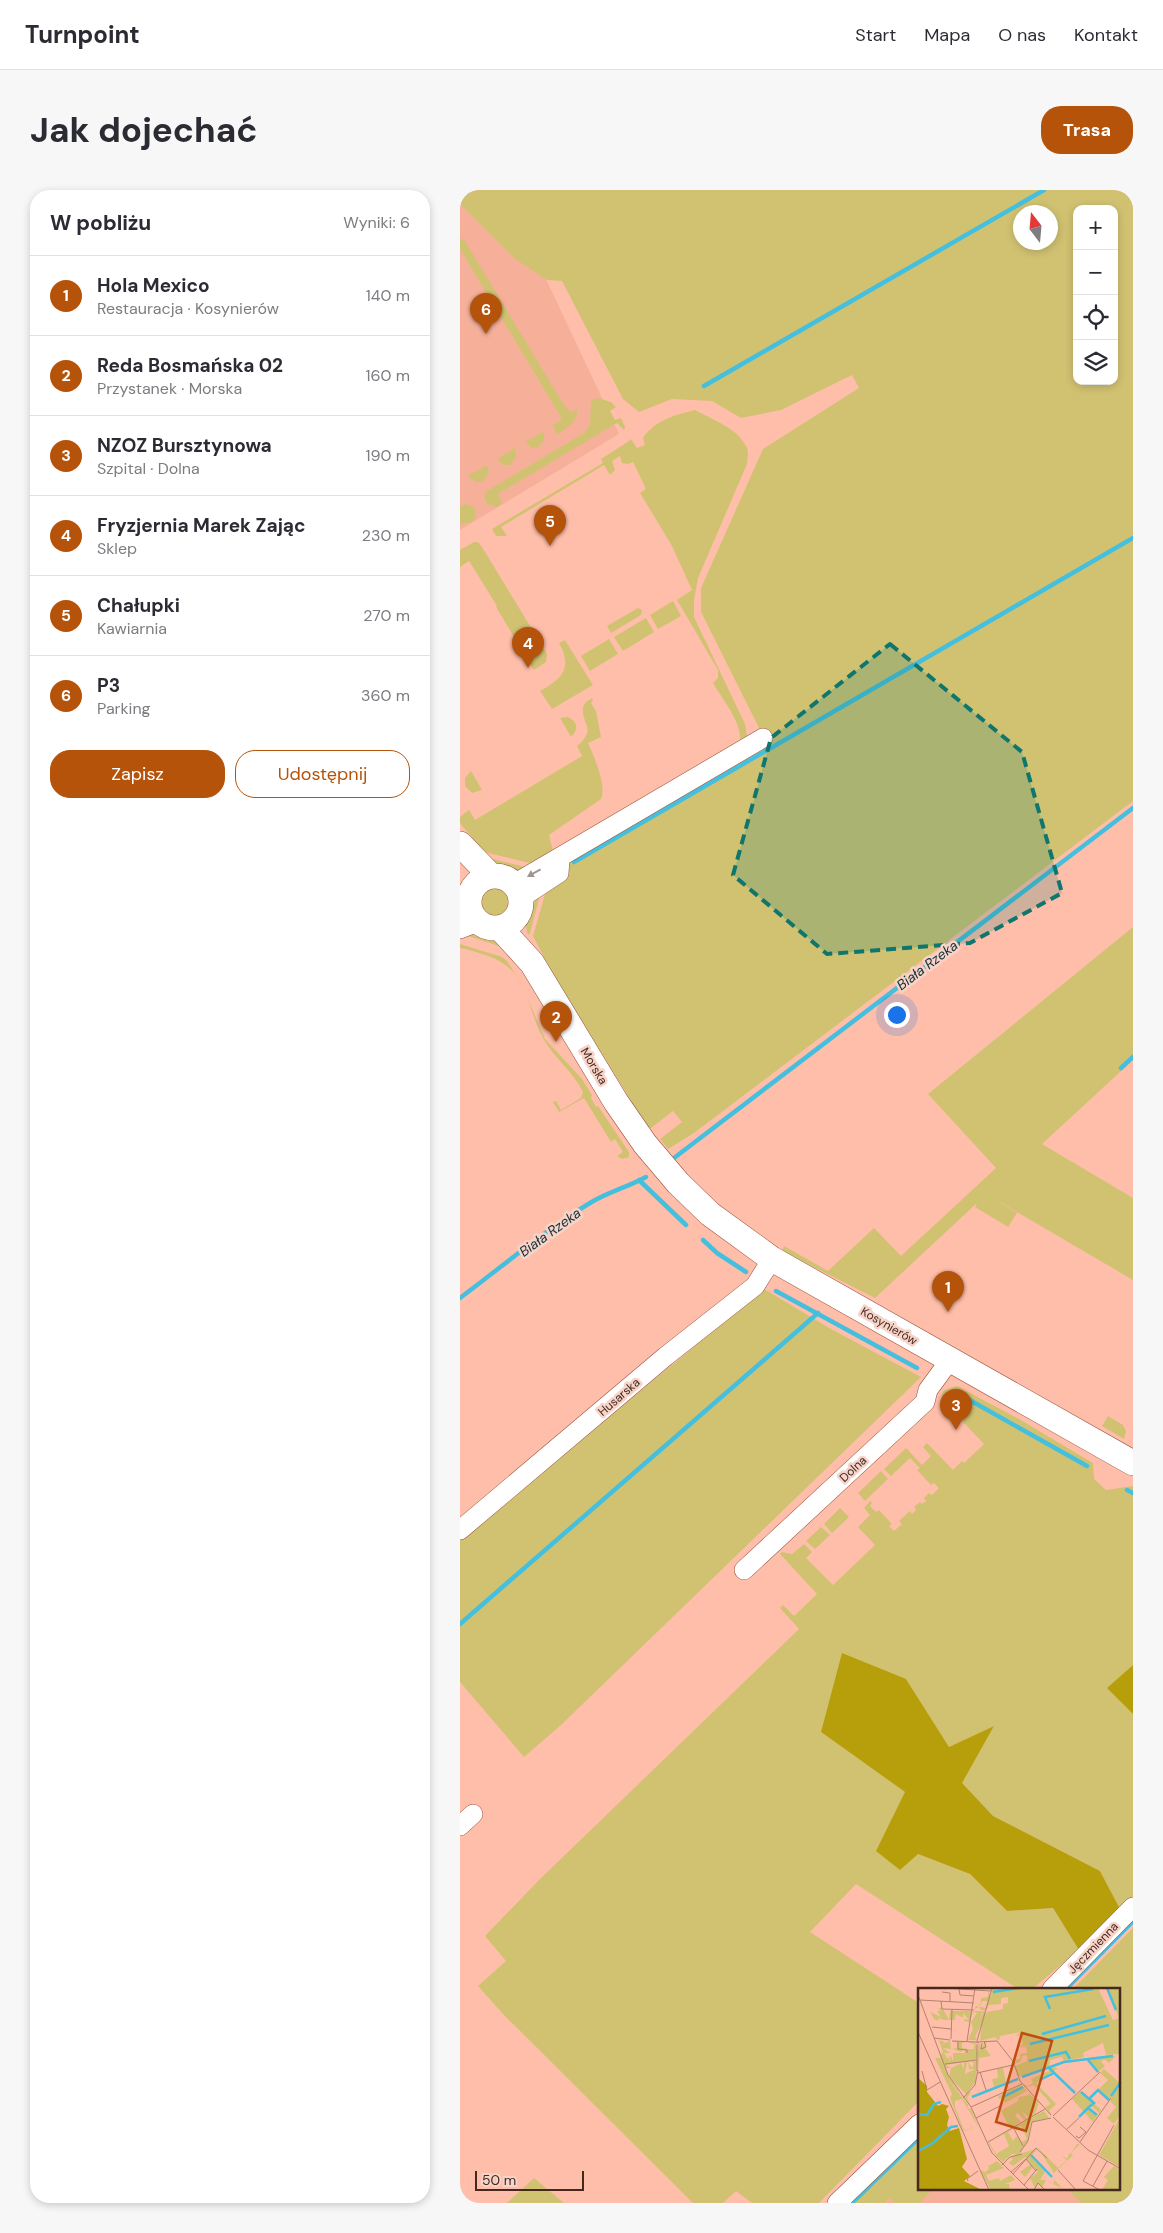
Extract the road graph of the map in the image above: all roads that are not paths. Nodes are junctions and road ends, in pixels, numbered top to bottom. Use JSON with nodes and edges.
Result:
{"nodes":[{"id":1,"x":763,"y":738,"type":"dead end"},
{"id":2,"x":460,"y":844,"type":"edge"},
{"id":3,"x":460,"y":850,"type":"edge"},
{"id":4,"x":488,"y":906,"type":"edge"},
{"id":5,"x":662,"y":1165,"type":"joint"},
{"id":6,"x":772,"y":1259,"type":"junction"},
{"id":7,"x":950,"y":1360,"type":"junction"},
{"id":8,"x":1133,"y":1463,"type":"edge"},
{"id":9,"x":460,"y":1530,"type":"edge"},
{"id":10,"x":744,"y":1570,"type":"dead end"},
{"id":11,"x":1133,"y":1907,"type":"edge"},
{"id":12,"x":1053,"y":1988,"type":"edge"},
{"id":13,"x":918,"y":2125,"type":"edge"},
{"id":14,"x":837,"y":2203,"type":"edge"}],
"edges":[{"from":1,"to":4,"type":"street"},
{"from":2,"to":4,"type":"main road","name":"Morska"},
{"from":3,"to":4,"type":"main road","name":"Morska"},
{"from":4,"to":5,"type":"main road","name":"Morska"},
{"from":5,"to":6,"type":"main road","name":"Kosynierów"},
{"from":6,"to":7,"type":"main road","name":"Kosynierów"},
{"from":6,"to":9,"type":"street","name":"Husarska"},
{"from":7,"to":8,"type":"main road","name":"Kosynierów"},
{"from":7,"to":10,"type":"street","name":"Dolna"},
{"from":11,"to":12,"type":"street","name":"Jęczmienna"},
{"from":13,"to":14,"type":"street"}]}
